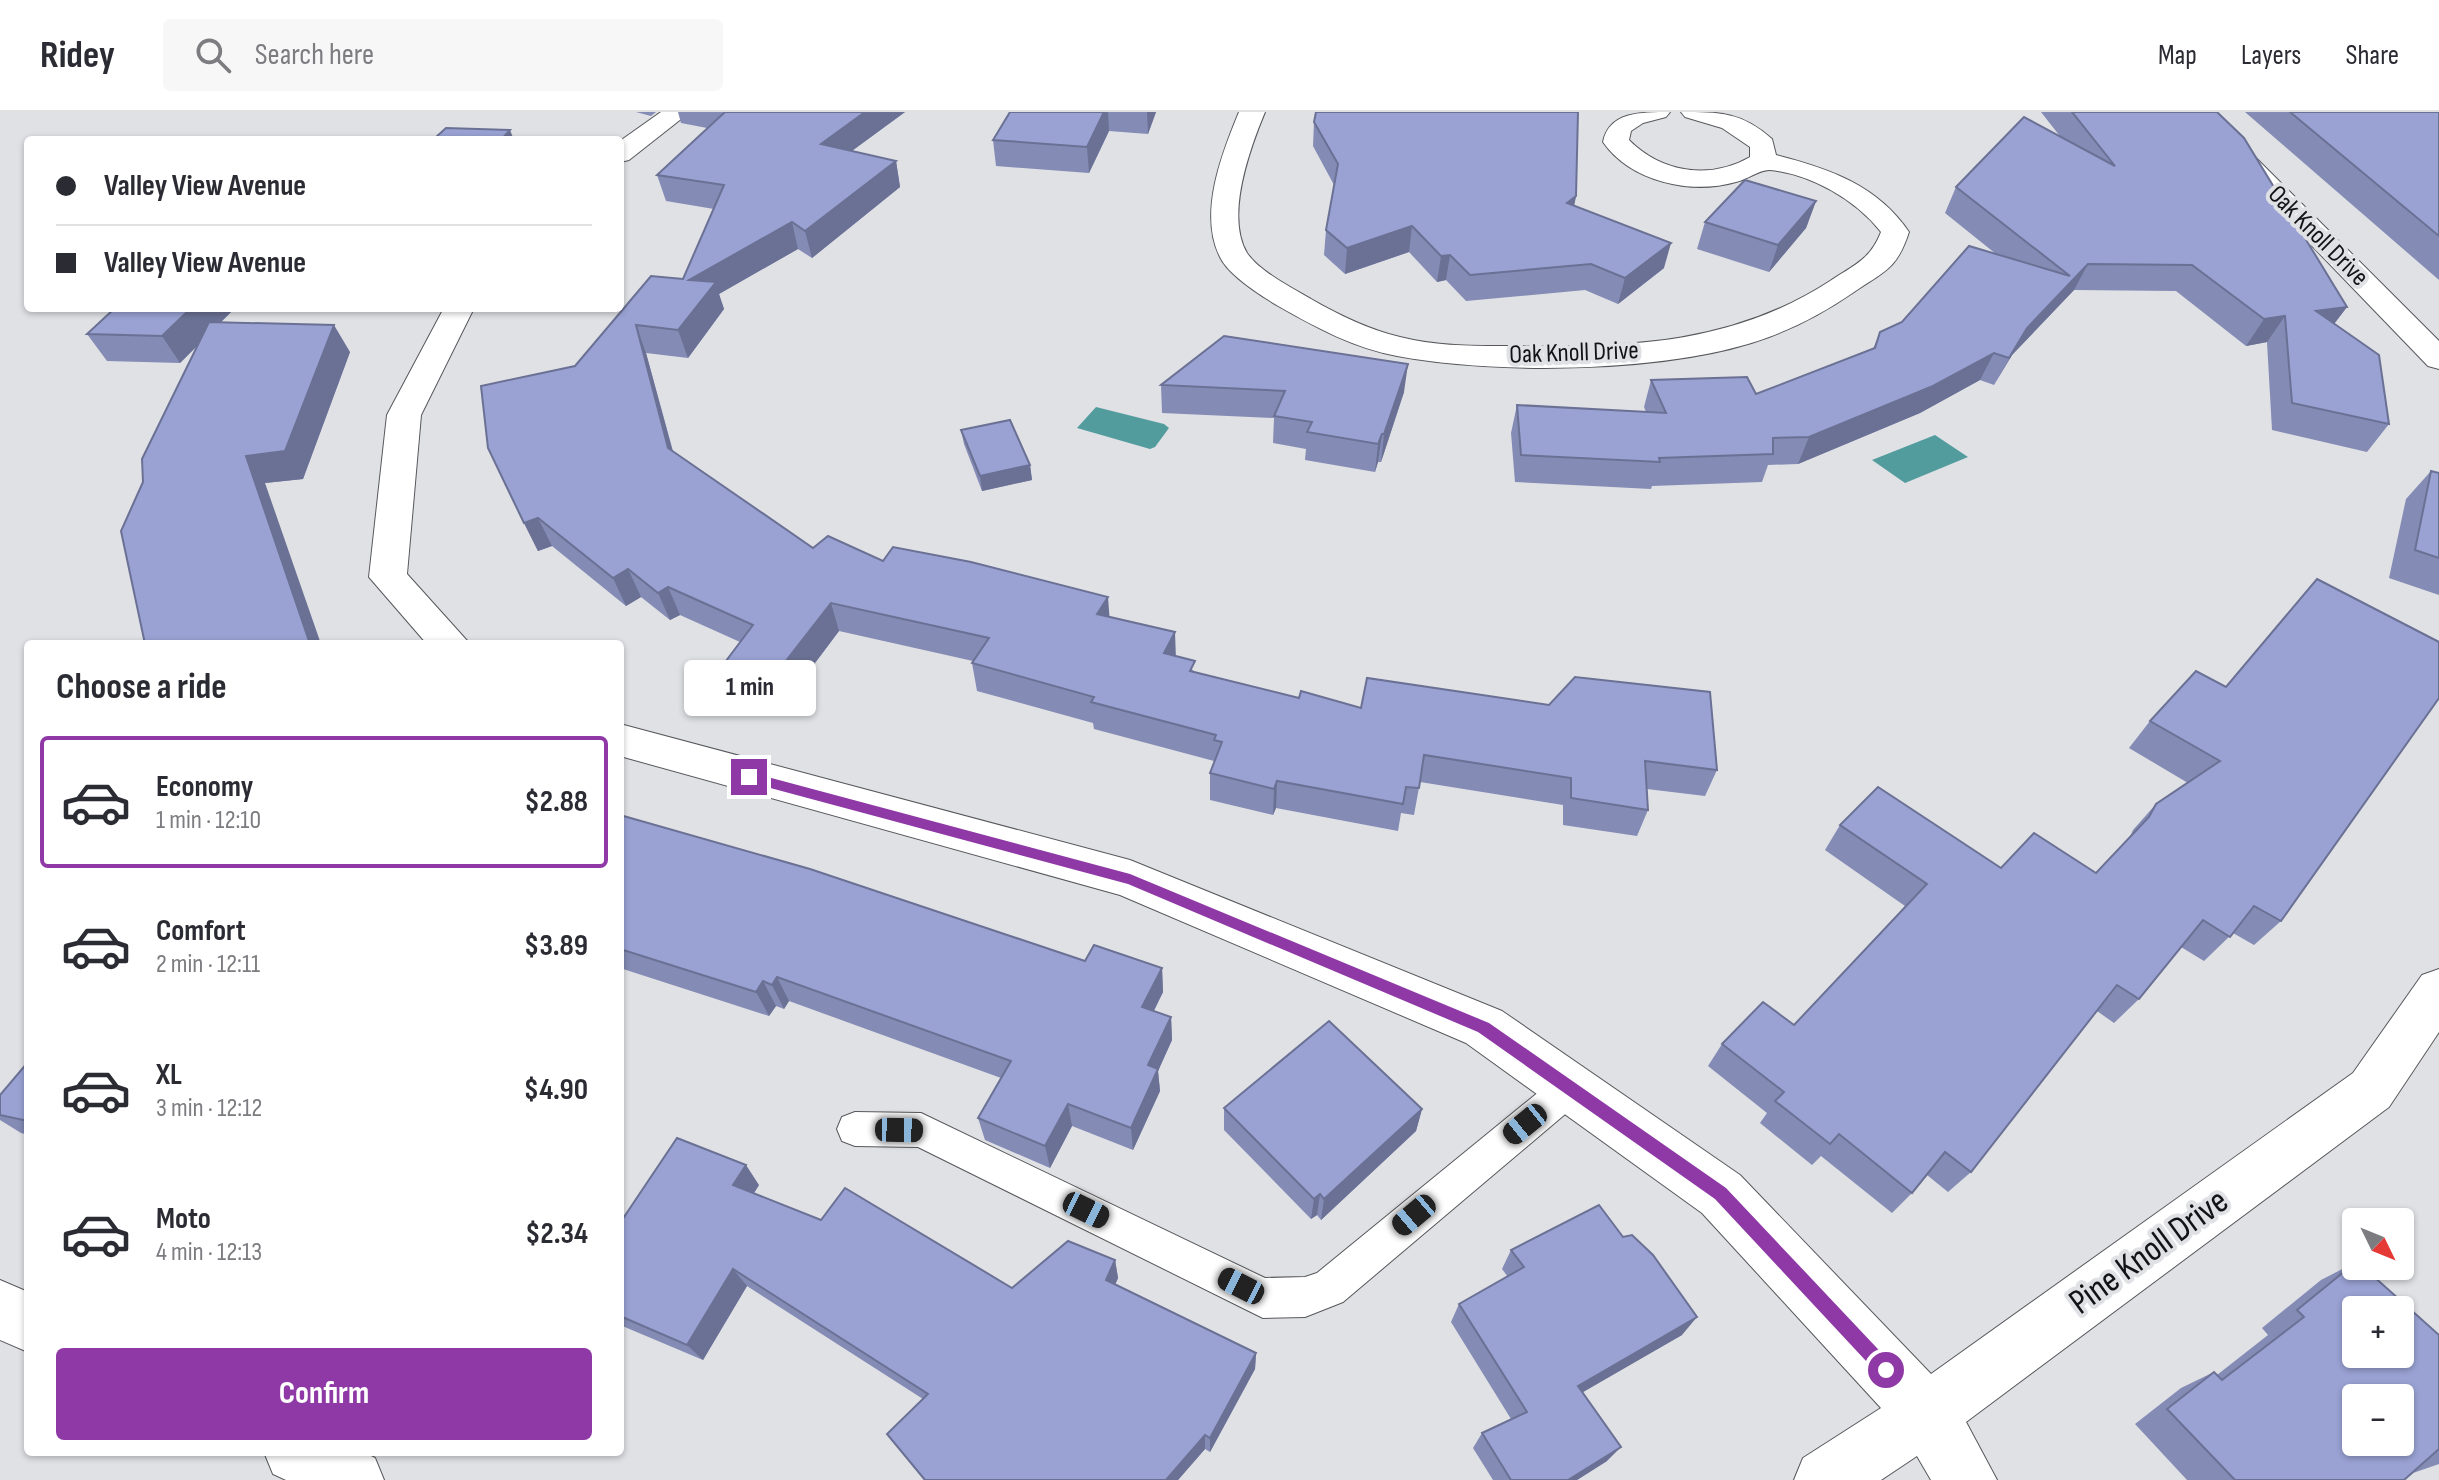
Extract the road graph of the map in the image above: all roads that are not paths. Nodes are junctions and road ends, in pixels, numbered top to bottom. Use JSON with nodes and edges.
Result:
{"nodes":[{"id":1,"x":677,"y":112,"type":"edge"},
{"id":2,"x":1252,"y":112,"type":"edge"},
{"id":3,"x":1657,"y":112,"type":"edge"},
{"id":4,"x":1694,"y":112,"type":"edge"},
{"id":5,"x":2196,"y":112,"type":"edge"},
{"id":6,"x":624,"y":151,"type":"edge"},
{"id":7,"x":1763,"y":160,"type":"junction"},
{"id":8,"x":457,"y":312,"type":"edge"},
{"id":9,"x":2439,"y":359,"type":"edge"},
{"id":10,"x":446,"y":640,"type":"edge"},
{"id":11,"x":624,"y":741,"type":"edge"},
{"id":12,"x":2439,"y":990,"type":"edge"},
{"id":13,"x":1570,"y":1088,"type":"junction"},
{"id":14,"x":855,"y":1129,"type":"dead end"},
{"id":15,"x":0,"y":1309,"type":"edge"},
{"id":16,"x":24,"y":1321,"type":"edge"},
{"id":17,"x":1927,"y":1414,"type":"junction"},
{"id":18,"x":303,"y":1456,"type":"edge"},
{"id":19,"x":353,"y":1480,"type":"edge"},
{"id":20,"x":1825,"y":1480,"type":"edge"},
{"id":21,"x":1966,"y":1480,"type":"edge"}],
"edges":[{"from":1,"to":6,"type":"street"},
{"from":2,"to":7,"type":"street","name":"Oak Knoll Drive"},
{"from":3,"to":7,"type":"street"},
{"from":4,"to":7,"type":"street"},
{"from":5,"to":9,"type":"street","name":"Oak Knoll Drive"},
{"from":8,"to":10,"type":"street"},
{"from":11,"to":13,"type":"street"},
{"from":12,"to":17,"type":"street","name":"Pine Knoll Drive"},
{"from":13,"to":14,"type":"lane"},
{"from":13,"to":17,"type":"street"},
{"from":15,"to":16,"type":"street"},
{"from":17,"to":20,"type":"street","name":"Pine Knoll Drive"},
{"from":17,"to":21,"type":"street"},
{"from":18,"to":19,"type":"street"}]}
